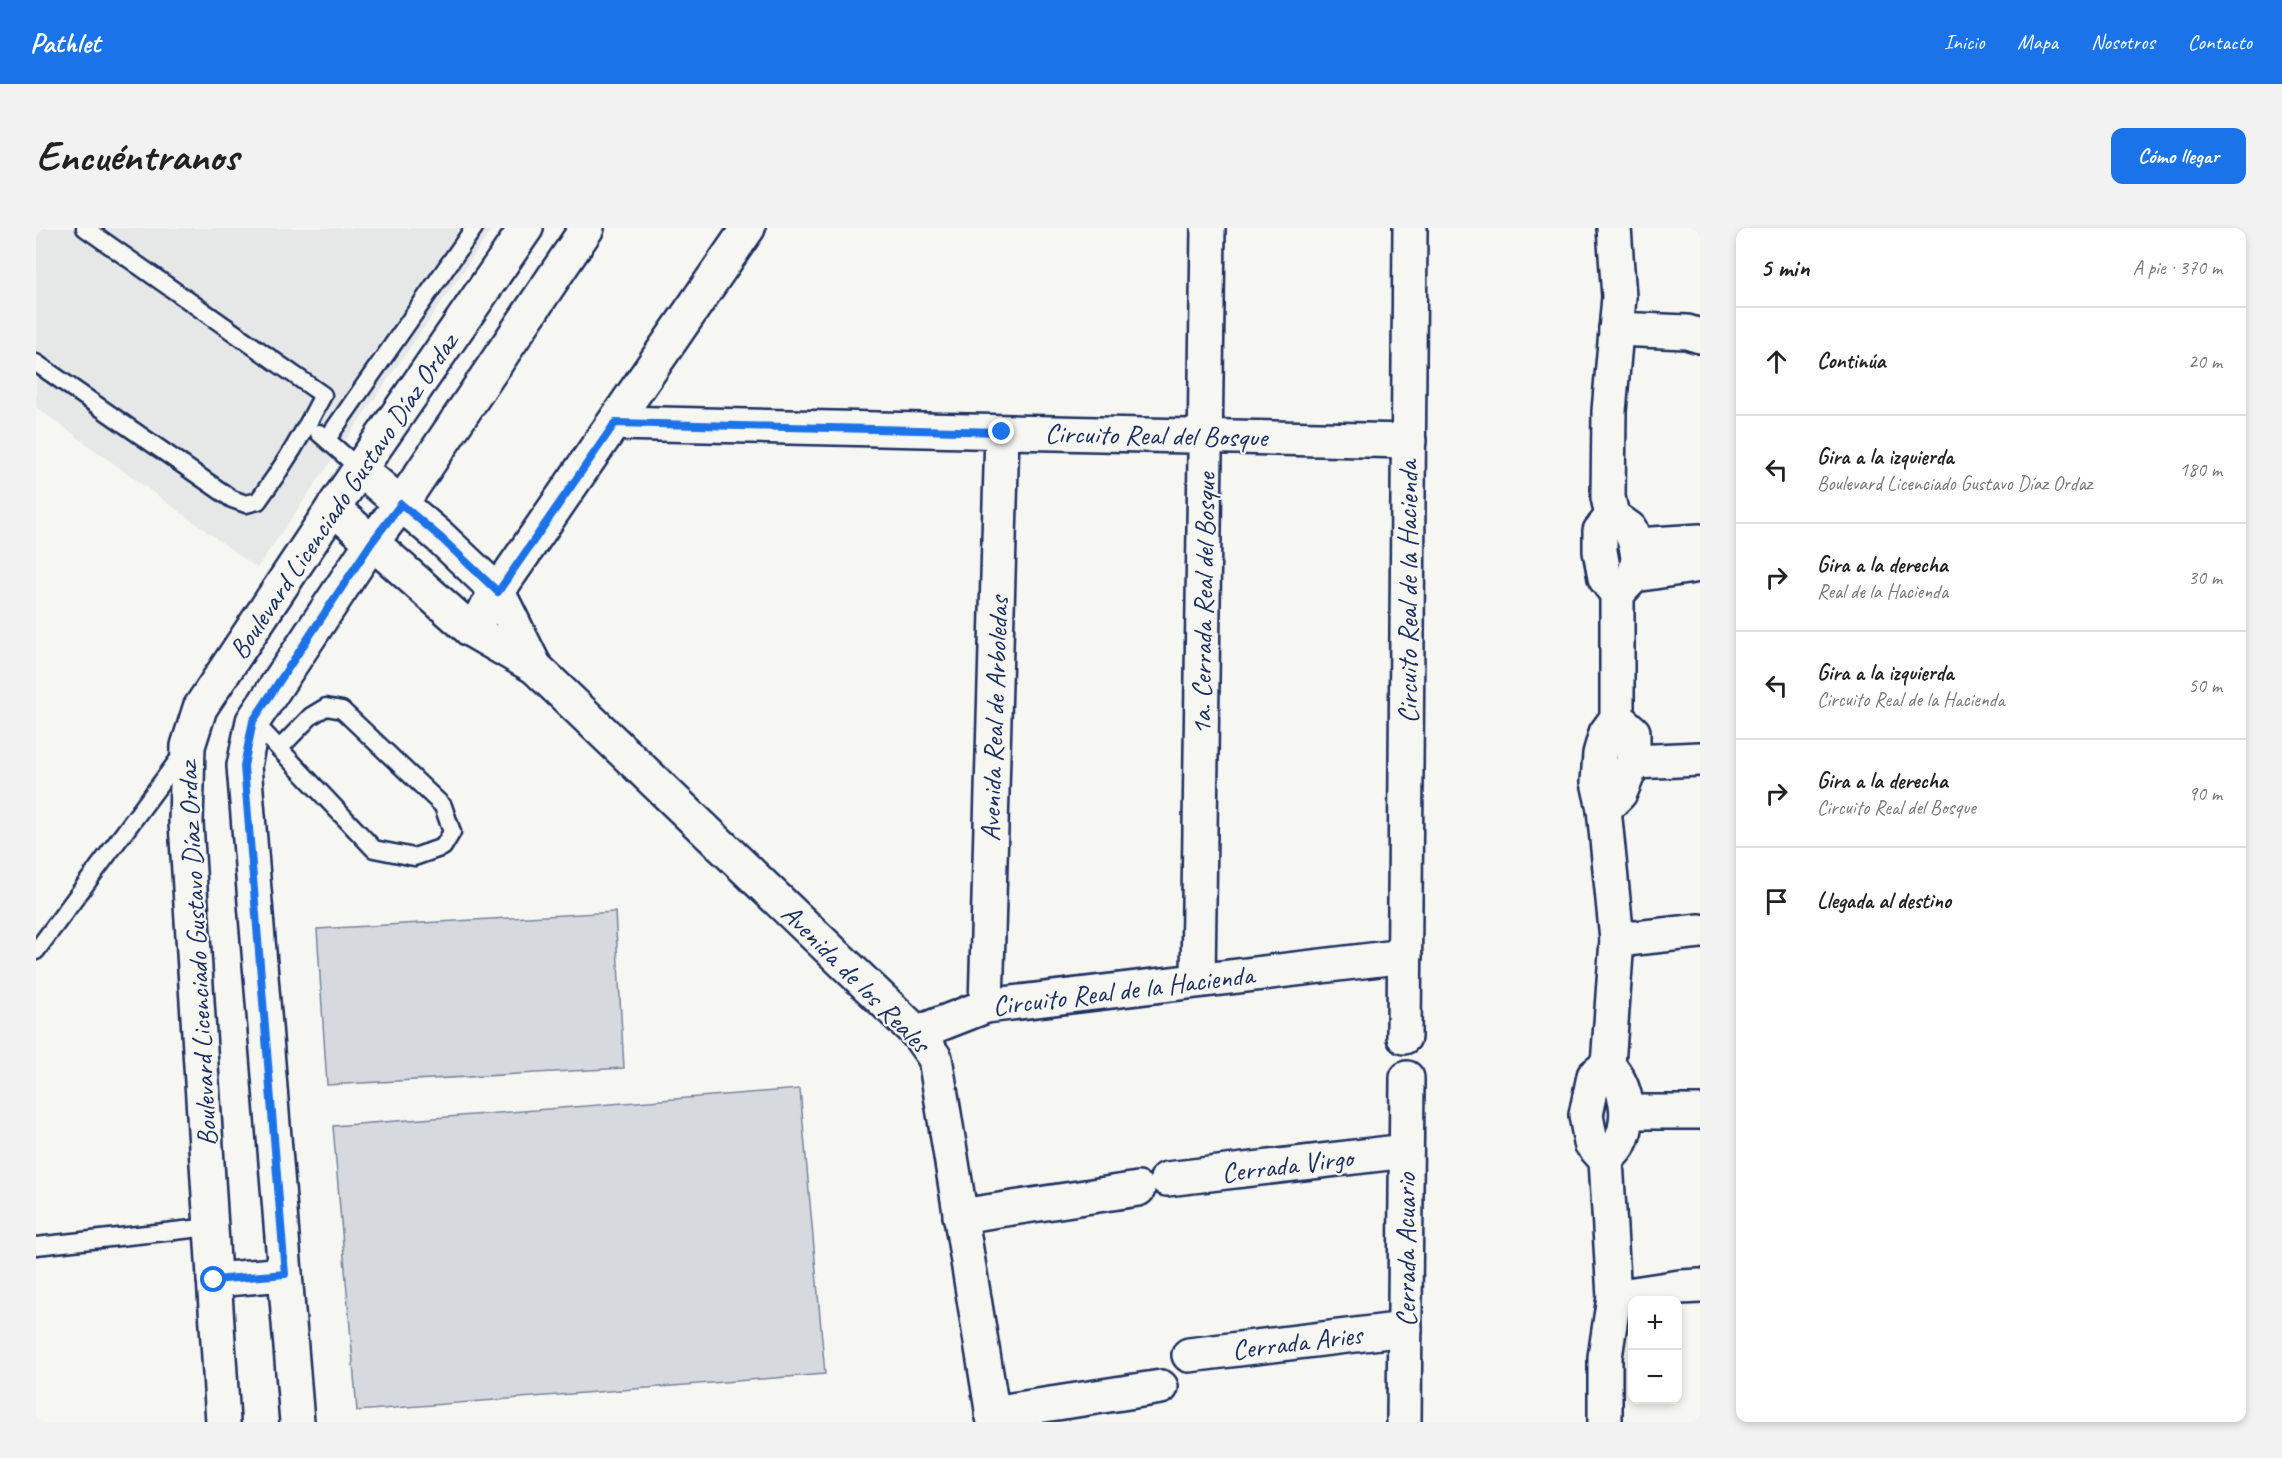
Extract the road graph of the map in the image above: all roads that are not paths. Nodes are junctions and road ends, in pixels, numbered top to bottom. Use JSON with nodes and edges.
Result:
{"nodes":[{"id":1,"x":85,"y":228,"type":"edge"},
{"id":2,"x":474,"y":228,"type":"edge"},
{"id":3,"x":526,"y":228,"type":"edge"},
{"id":4,"x":587,"y":228,"type":"edge"},
{"id":5,"x":748,"y":228,"type":"edge"},
{"id":6,"x":1208,"y":228,"type":"edge"},
{"id":7,"x":1410,"y":228,"type":"edge"},
{"id":8,"x":1614,"y":228,"type":"edge"},
{"id":9,"x":1616,"y":329,"type":"junction"},
{"id":10,"x":1700,"y":336,"type":"edge"},
{"id":11,"x":36,"y":363,"type":"edge"},
{"id":12,"x":615,"y":423,"type":"junction"},
{"id":13,"x":308,"y":424,"type":"junction"},
{"id":14,"x":1002,"y":432,"type":"junction"},
{"id":15,"x":1206,"y":436,"type":"junction"},
{"id":16,"x":327,"y":439,"type":"junction"},
{"id":17,"x":1409,"y":441,"type":"junction"},
{"id":18,"x":361,"y":470,"type":"junction"},
{"id":19,"x":401,"y":504,"type":"junction"},
{"id":20,"x":333,"y":508,"type":"junction"},
{"id":21,"x":1612,"y":516,"type":"junction"},
{"id":22,"x":1700,"y":541,"type":"edge"},
{"id":23,"x":372,"y":542,"type":"junction"},
{"id":24,"x":1700,"y":566,"type":"edge"},
{"id":25,"x":1629,"y":571,"type":"junction"},
{"id":26,"x":498,"y":592,"type":"junction"},
{"id":27,"x":471,"y":630,"type":"junction"},
{"id":28,"x":535,"y":668,"type":"junction"},
{"id":29,"x":1617,"y":718,"type":"junction"},
{"id":30,"x":253,"y":721,"type":"junction"},
{"id":31,"x":188,"y":746,"type":"junction"},
{"id":32,"x":279,"y":749,"type":"junction"},
{"id":33,"x":1700,"y":759,"type":"edge"},
{"id":34,"x":1634,"y":762,"type":"junction"},
{"id":35,"x":1604,"y":809,"type":"junction"},
{"id":36,"x":1700,"y":931,"type":"edge"},
{"id":37,"x":1617,"y":940,"type":"junction"},
{"id":38,"x":36,"y":951,"type":"edge"},
{"id":39,"x":1405,"y":956,"type":"junction"},
{"id":40,"x":1198,"y":980,"type":"junction"},
{"id":41,"x":986,"y":1006,"type":"junction"},
{"id":42,"x":917,"y":1033,"type":"junction"},
{"id":43,"x":1404,"y":1037,"type":"dead end"},
{"id":44,"x":1608,"y":1065,"type":"junction"},
{"id":45,"x":1407,"y":1078,"type":"dead end"},
{"id":46,"x":1628,"y":1112,"type":"junction"},
{"id":47,"x":1700,"y":1112,"type":"edge"},
{"id":48,"x":1406,"y":1150,"type":"junction"},
{"id":49,"x":1606,"y":1160,"type":"junction"},
{"id":50,"x":960,"y":1216,"type":"junction"},
{"id":51,"x":211,"y":1227,"type":"junction"},
{"id":52,"x":36,"y":1245,"type":"edge"},
{"id":53,"x":285,"y":1274,"type":"junction"},
{"id":54,"x":214,"y":1280,"type":"junction"},
{"id":55,"x":1700,"y":1286,"type":"edge"},
{"id":56,"x":1614,"y":1297,"type":"junction"},
{"id":57,"x":1405,"y":1329,"type":"junction"},
{"id":58,"x":1189,"y":1356,"type":"dead end"},
{"id":59,"x":1161,"y":1387,"type":"dead end"},
{"id":60,"x":993,"y":1417,"type":"edge"},
{"id":61,"x":223,"y":1422,"type":"edge"},
{"id":62,"x":297,"y":1422,"type":"edge"},
{"id":63,"x":1404,"y":1422,"type":"edge"},
{"id":64,"x":1605,"y":1422,"type":"edge"}],
"edges":[{"from":1,"to":13,"type":"lane"},
{"from":2,"to":16,"type":"lane"},
{"from":3,"to":18,"type":"street","name":"Boulevard Licenciado Gustavo Díaz Ordaz"},
{"from":4,"to":19,"type":"street","name":"Boulevard Licenciado Gustavo Díaz Ordaz"},
{"from":5,"to":12,"type":"street"},
{"from":6,"to":15,"type":"street","name":"1a. Cerrada Real del Bosque"},
{"from":7,"to":17,"type":"street","name":"Circuito Real de la Hacienda"},
{"from":8,"to":9,"type":"street"},
{"from":9,"to":10,"type":"street"},
{"from":9,"to":21,"type":"street"},
{"from":11,"to":13,"type":"lane"},
{"from":12,"to":14,"type":"street","name":"Circuito Real del Bosque"},
{"from":12,"to":26,"type":"street"},
{"from":13,"to":16,"type":"lane"},
{"from":14,"to":15,"type":"street","name":"Circuito Real del Bosque"},
{"from":14,"to":41,"type":"street","name":"Avenida Real de Arboledas"},
{"from":15,"to":17,"type":"street","name":"Circuito Real del Bosque"},
{"from":15,"to":40,"type":"street","name":"1a. Cerrada Real del Bosque"},
{"from":16,"to":18,"type":"lane"},
{"from":17,"to":39,"type":"street","name":"Circuito Real de la Hacienda"},
{"from":18,"to":19,"type":"street"},
{"from":18,"to":20,"type":"street","name":"Boulevard Licenciado Gustavo Díaz Ordaz"},
{"from":19,"to":23,"type":"street","name":"Boulevard Licenciado Gustavo Díaz Ordaz"},
{"from":19,"to":26,"type":"street"},
{"from":20,"to":23,"type":"street","name":"Avenida de los Reales"},
{"from":20,"to":31,"type":"street","name":"Boulevard Licenciado Gustavo Díaz Ordaz"},
{"from":21,"to":25,"type":"street"},
{"from":21,"to":25,"type":"street"},
{"from":22,"to":25,"type":"street"},
{"from":23,"to":27,"type":"street","name":"Avenida de los Reales"},
{"from":23,"to":30,"type":"street","name":"Boulevard Licenciado Gustavo Díaz Ordaz"},
{"from":24,"to":25,"type":"street"},
{"from":25,"to":29,"type":"street"},
{"from":26,"to":27,"type":"street"},
{"from":26,"to":28,"type":"street","name":"Avenida de los Reales"},
{"from":27,"to":28,"type":"street","name":"Avenida de los Reales"},
{"from":28,"to":42,"type":"street","name":"Avenida de los Reales"},
{"from":29,"to":34,"type":"street"},
{"from":29,"to":35,"type":"street"},
{"from":30,"to":32,"type":"lane"},
{"from":30,"to":53,"type":"street","name":"Boulevard Licenciado Gustavo Díaz Ordaz"},
{"from":31,"to":38,"type":"lane"},
{"from":31,"to":51,"type":"street","name":"Boulevard Licenciado Gustavo Díaz Ordaz"},
{"from":32,"to":32,"type":"lane"},
{"from":33,"to":34,"type":"street"},
{"from":34,"to":35,"type":"street"},
{"from":35,"to":37,"type":"street"},
{"from":36,"to":37,"type":"street"},
{"from":37,"to":44,"type":"street"},
{"from":39,"to":40,"type":"street","name":"Circuito Real de la Hacienda"},
{"from":39,"to":43,"type":"street","name":"Circuito Real de la Hacienda"},
{"from":40,"to":41,"type":"street","name":"Circuito Real de la Hacienda"},
{"from":41,"to":42,"type":"street","name":"Circuito Real de la Hacienda"},
{"from":42,"to":50,"type":"street","name":"Avenida de los Reales"},
{"from":44,"to":46,"type":"street"},
{"from":44,"to":49,"type":"street"},
{"from":45,"to":48,"type":"street","name":"Cerrada Acuario"},
{"from":46,"to":47,"type":"street"},
{"from":46,"to":49,"type":"street"},
{"from":48,"to":50,"type":"street","name":"Cerrada Virgo"},
{"from":48,"to":57,"type":"street","name":"Cerrada Acuario"},
{"from":49,"to":56,"type":"street"},
{"from":50,"to":60,"type":"street","name":"Avenida de los Reales"},
{"from":51,"to":52,"type":"lane"},
{"from":51,"to":54,"type":"street","name":"Boulevard Licenciado Gustavo Díaz Ordaz"},
{"from":53,"to":54,"type":"street"},
{"from":53,"to":62,"type":"street","name":"Boulevard Licenciado Gustavo Díaz Ordaz"},
{"from":54,"to":61,"type":"street","name":"Boulevard Licenciado Gustavo Díaz Ordaz"},
{"from":55,"to":56,"type":"street"},
{"from":56,"to":64,"type":"street"},
{"from":57,"to":58,"type":"street","name":"Cerrada Aries"},
{"from":57,"to":63,"type":"street","name":"Cerrada Acuario"},
{"from":59,"to":60,"type":"street"}]}
